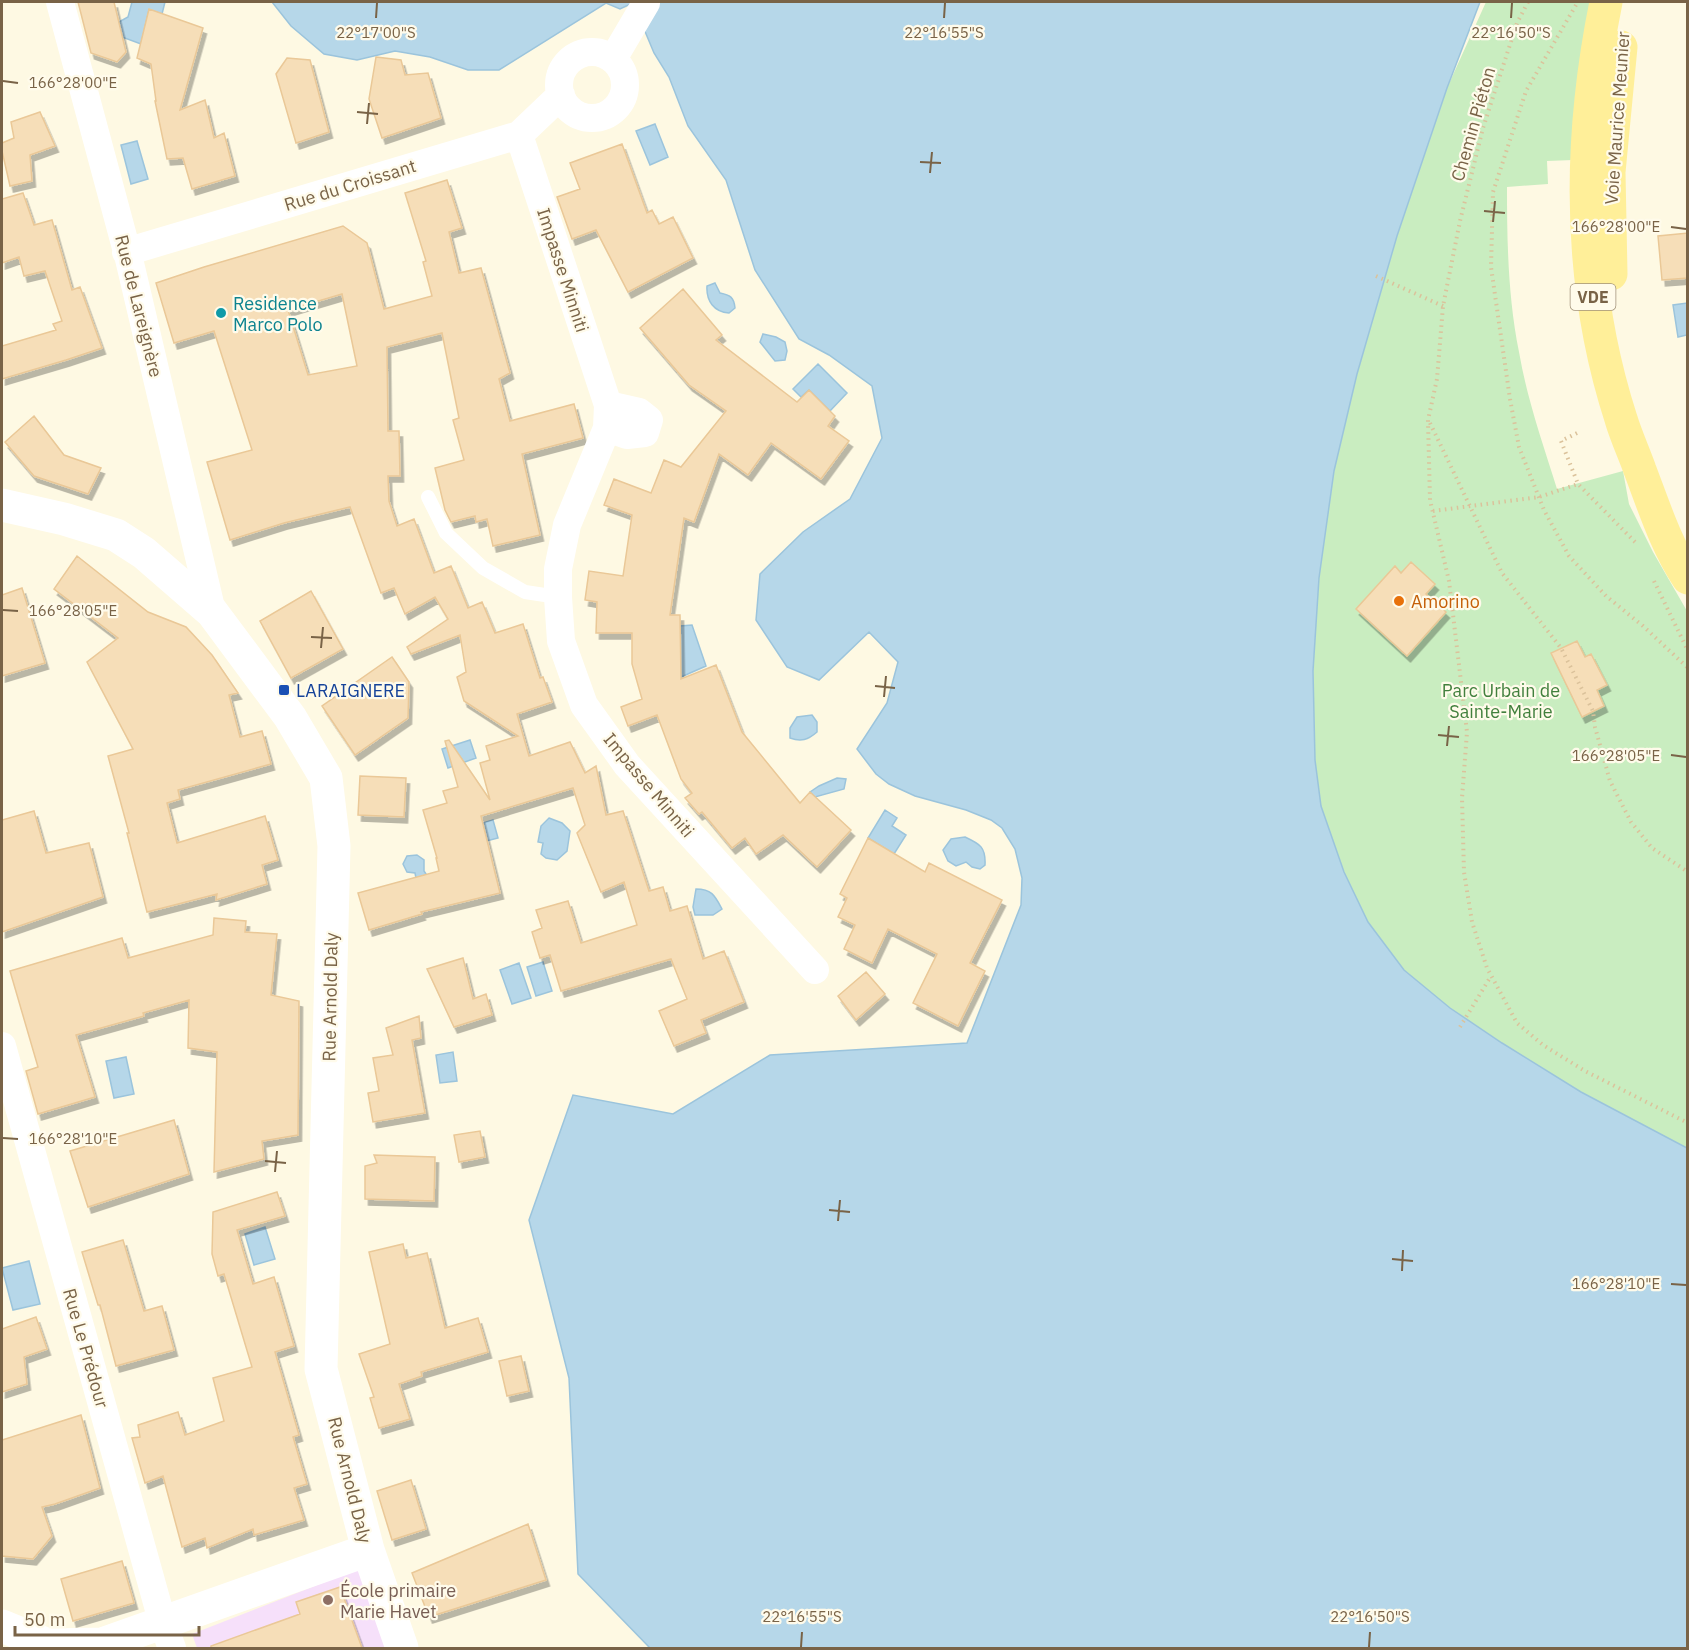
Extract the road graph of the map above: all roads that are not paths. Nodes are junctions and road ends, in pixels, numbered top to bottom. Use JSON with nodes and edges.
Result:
{"nodes":[{"id":1,"x":60,"y":2,"type":"edge"},
{"id":2,"x":1606,"y":2,"type":"edge"},
{"id":3,"x":1626,"y":2,"type":"edge"},
{"id":4,"x":646,"y":3,"type":"dead end"},
{"id":5,"x":613,"y":59,"type":"junction"},
{"id":6,"x":561,"y":95,"type":"junction"},
{"id":7,"x":1588,"y":130,"type":"junction"},
{"id":8,"x":519,"y":135,"type":"junction"},
{"id":9,"x":1609,"y":222,"type":"junction"},
{"id":10,"x":126,"y":252,"type":"junction"},
{"id":11,"x":428,"y":497,"type":"dead end"},
{"id":12,"x":2,"y":505,"type":"edge"},
{"id":13,"x":1688,"y":544,"type":"edge"},
{"id":14,"x":1688,"y":578,"type":"edge"},
{"id":15,"x":558,"y":597,"type":"junction"},
{"id":16,"x":212,"y":612,"type":"junction"},
{"id":17,"x":815,"y":970,"type":"dead end"},
{"id":18,"x":2,"y":1046,"type":"edge"},
{"id":19,"x":368,"y":1550,"type":"junction"},
{"id":20,"x":2,"y":1626,"type":"edge"},
{"id":21,"x":168,"y":1636,"type":"edge"},
{"id":22,"x":402,"y":1648,"type":"edge"}],
"edges":[{"from":1,"to":10,"type":"street","name":"Rue de Lareignère"},
{"from":2,"to":7,"type":"main road","name":"Voie Maurice Meunier","number":"VDE"},
{"from":3,"to":9,"type":"main road","name":"Voie Maurice Meunier","number":"VDE"},
{"from":4,"to":5,"type":"street"},
{"from":5,"to":6,"type":"street"},
{"from":5,"to":6,"type":"street"},
{"from":6,"to":8,"type":"street","name":"Rue du Croissant"},
{"from":7,"to":9,"type":"lane"},
{"from":7,"to":14,"type":"main road","name":"Voie Maurice Meunier","number":"VDE"},
{"from":8,"to":10,"type":"street","name":"Rue du Croissant"},
{"from":8,"to":15,"type":"street","name":"Impasse Minniti"},
{"from":9,"to":13,"type":"main road","name":"Voie Maurice Meunier","number":"VDE"},
{"from":10,"to":16,"type":"street","name":"Rue de Lareignère"},
{"from":11,"to":15,"type":"lane"},
{"from":12,"to":16,"type":"street","name":"Rue Arnold Daly"},
{"from":15,"to":17,"type":"street","name":"Impasse Minniti"},
{"from":16,"to":19,"type":"street","name":"Rue Arnold Daly"},
{"from":18,"to":21,"type":"street","name":"Rue Le Prédour"},
{"from":19,"to":21,"type":"street"},
{"from":19,"to":22,"type":"street","name":"Rue Arnold Daly"},
{"from":20,"to":21,"type":"street"}]}
